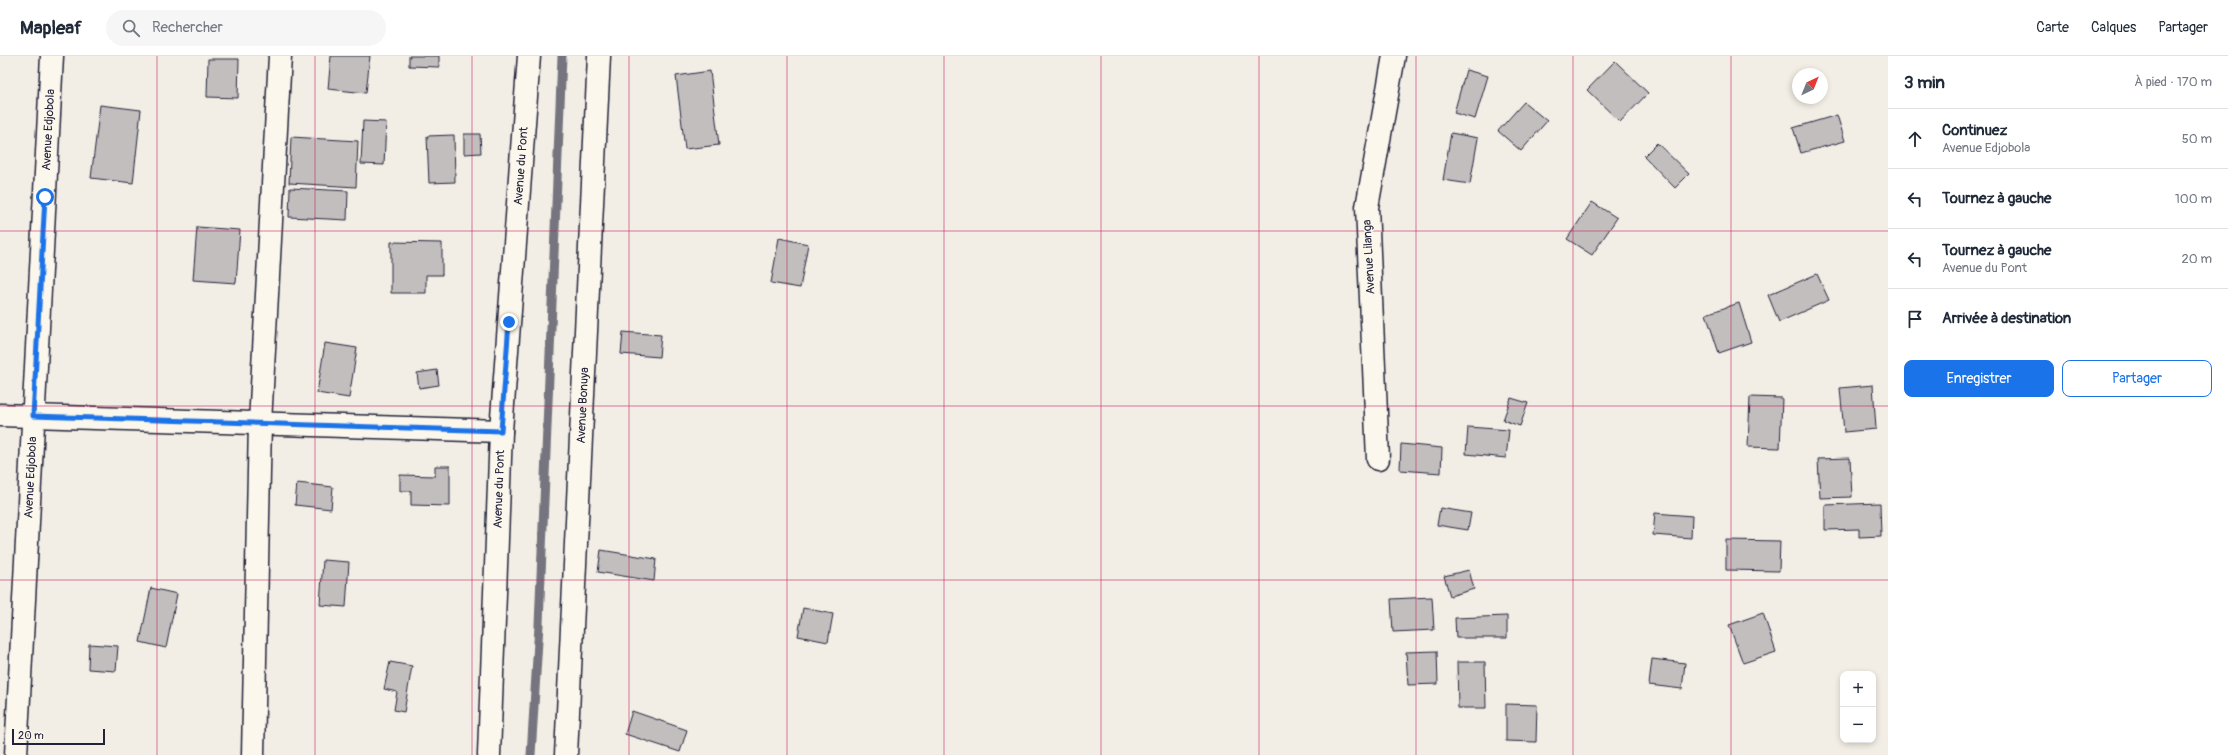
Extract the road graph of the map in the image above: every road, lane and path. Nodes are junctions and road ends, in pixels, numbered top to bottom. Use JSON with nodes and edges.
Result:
{"nodes":[{"id":1,"x":52,"y":56,"type":"edge"},
{"id":2,"x":280,"y":56,"type":"edge"},
{"id":3,"x":529,"y":56,"type":"edge"},
{"id":4,"x":599,"y":56,"type":"edge"},
{"id":5,"x":1394,"y":56,"type":"edge"},
{"id":6,"x":0,"y":415,"type":"edge"},
{"id":7,"x":33,"y":416,"type":"junction"},
{"id":8,"x":260,"y":423,"type":"junction"},
{"id":9,"x":501,"y":431,"type":"junction"},
{"id":10,"x":1378,"y":459,"type":"dead end"},
{"id":11,"x":16,"y":755,"type":"edge"},
{"id":12,"x":253,"y":755,"type":"edge"},
{"id":13,"x":489,"y":755,"type":"edge"},
{"id":14,"x":566,"y":755,"type":"edge"}],
"edges":[{"from":1,"to":7,"type":"street","name":"Avenue Edjobola"},
{"from":2,"to":8,"type":"street"},
{"from":3,"to":9,"type":"street","name":"Avenue du Pont"},
{"from":4,"to":14,"type":"street","name":"Avenue Bonuya"},
{"from":5,"to":10,"type":"street","name":"Avenue Lilanga"},
{"from":6,"to":7,"type":"street"},
{"from":7,"to":8,"type":"street"},
{"from":7,"to":11,"type":"street","name":"Avenue Edjobola"},
{"from":8,"to":9,"type":"street"},
{"from":8,"to":12,"type":"street"},
{"from":9,"to":13,"type":"street","name":"Avenue du Pont"}]}
